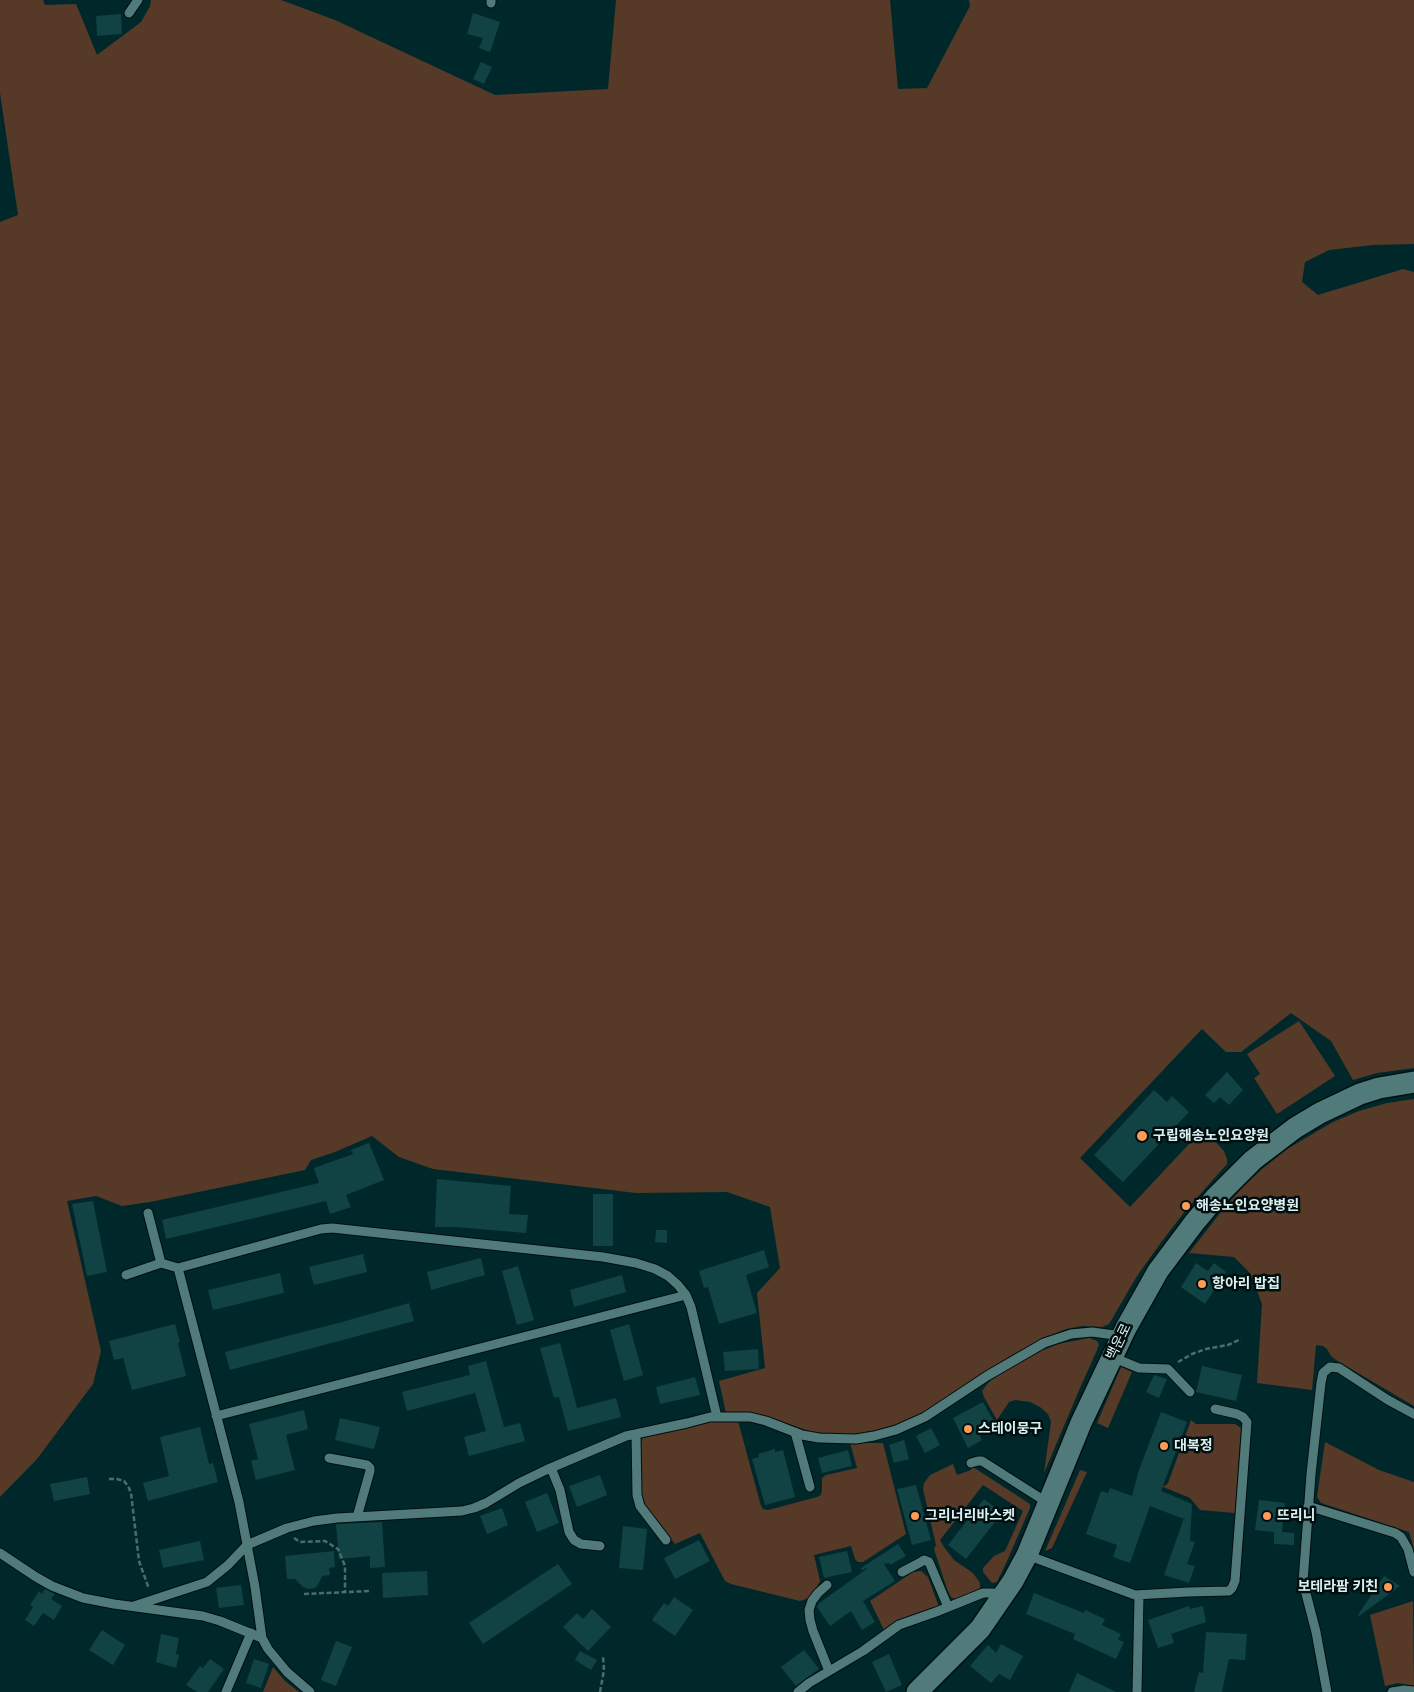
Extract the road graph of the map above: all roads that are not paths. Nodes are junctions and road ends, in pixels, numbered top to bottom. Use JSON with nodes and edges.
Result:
{"nodes":[{"id":1,"x":138,"y":0,"type":"edge"},
{"id":2,"x":128,"y":13,"type":"dead end"},
{"id":3,"x":1414,"y":1082,"type":"edge"},
{"id":4,"x":148,"y":1213,"type":"dead end"},
{"id":5,"x":161,"y":1263,"type":"junction"},
{"id":6,"x":178,"y":1268,"type":"junction"},
{"id":7,"x":126,"y":1275,"type":"dead end"},
{"id":8,"x":686,"y":1295,"type":"junction"},
{"id":9,"x":1122,"y":1336,"type":"junction"},
{"id":10,"x":1112,"y":1357,"type":"junction"},
{"id":11,"x":1190,"y":1392,"type":"dead end"},
{"id":12,"x":1216,"y":1409,"type":"dead end"},
{"id":13,"x":1414,"y":1414,"type":"edge"},
{"id":14,"x":216,"y":1416,"type":"junction"},
{"id":15,"x":717,"y":1417,"type":"junction"},
{"id":16,"x":795,"y":1432,"type":"junction"},
{"id":17,"x":636,"y":1434,"type":"junction"},
{"id":18,"x":329,"y":1458,"type":"dead end"},
{"id":19,"x":971,"y":1463,"type":"dead end"},
{"id":20,"x":551,"y":1468,"type":"junction"},
{"id":21,"x":810,"y":1488,"type":"dead end"},
{"id":22,"x":1048,"y":1504,"type":"junction"},
{"id":23,"x":1308,"y":1506,"type":"junction"},
{"id":24,"x":358,"y":1518,"type":"junction"},
{"id":25,"x":666,"y":1540,"type":"dead end"},
{"id":26,"x":248,"y":1545,"type":"junction"},
{"id":27,"x":600,"y":1546,"type":"dead end"},
{"id":28,"x":0,"y":1553,"type":"edge"},
{"id":29,"x":1027,"y":1555,"type":"junction"},
{"id":30,"x":902,"y":1572,"type":"dead end"},
{"id":31,"x":1414,"y":1572,"type":"edge"},
{"id":32,"x":827,"y":1585,"type":"dead end"},
{"id":33,"x":1139,"y":1596,"type":"junction"},
{"id":34,"x":1002,"y":1598,"type":"junction"},
{"id":35,"x":134,"y":1606,"type":"junction"},
{"id":36,"x":948,"y":1607,"type":"junction"},
{"id":37,"x":251,"y":1633,"type":"junction"},
{"id":38,"x":262,"y":1638,"type":"junction"},
{"id":39,"x":829,"y":1671,"type":"junction"},
{"id":40,"x":1414,"y":1691,"type":"edge"},
{"id":41,"x":226,"y":1692,"type":"edge"},
{"id":42,"x":310,"y":1692,"type":"edge"},
{"id":43,"x":798,"y":1692,"type":"edge"},
{"id":44,"x":917,"y":1692,"type":"edge"},
{"id":45,"x":1137,"y":1692,"type":"edge"},
{"id":46,"x":1327,"y":1692,"type":"edge"},
{"id":47,"x":1392,"y":1692,"type":"edge"}],
"edges":[{"from":1,"to":2,"type":"lane"},
{"from":3,"to":9,"type":"street","name":"백운로"},
{"from":4,"to":5,"type":"lane"},
{"from":5,"to":6,"type":"lane"},
{"from":5,"to":7,"type":"lane"},
{"from":6,"to":8,"type":"lane"},
{"from":6,"to":14,"type":"lane"},
{"from":8,"to":14,"type":"lane"},
{"from":8,"to":15,"type":"lane"},
{"from":9,"to":10,"type":"street","name":"백운로"},
{"from":9,"to":16,"type":"lane"},
{"from":10,"to":11,"type":"lane"},
{"from":10,"to":22,"type":"street","name":"백운로"},
{"from":12,"to":33,"type":"lane"},
{"from":13,"to":23,"type":"lane"},
{"from":14,"to":26,"type":"lane"},
{"from":15,"to":16,"type":"lane"},
{"from":15,"to":17,"type":"lane"},
{"from":16,"to":21,"type":"lane"},
{"from":17,"to":20,"type":"lane"},
{"from":17,"to":25,"type":"lane"},
{"from":18,"to":24,"type":"lane"},
{"from":19,"to":22,"type":"lane"},
{"from":20,"to":24,"type":"lane"},
{"from":20,"to":27,"type":"lane"},
{"from":22,"to":29,"type":"street","name":"백운로"},
{"from":23,"to":31,"type":"lane"},
{"from":23,"to":46,"type":"lane"},
{"from":24,"to":26,"type":"lane"},
{"from":26,"to":35,"type":"lane"},
{"from":26,"to":38,"type":"lane"},
{"from":28,"to":35,"type":"lane"},
{"from":29,"to":33,"type":"lane"},
{"from":29,"to":34,"type":"street","name":"백운로"},
{"from":30,"to":36,"type":"lane"},
{"from":32,"to":39,"type":"lane"},
{"from":33,"to":45,"type":"lane"},
{"from":34,"to":36,"type":"lane"},
{"from":34,"to":44,"type":"street","name":"백운로"},
{"from":35,"to":37,"type":"lane"},
{"from":36,"to":39,"type":"lane"},
{"from":37,"to":38,"type":"lane"},
{"from":37,"to":41,"type":"lane"},
{"from":38,"to":42,"type":"lane"},
{"from":39,"to":43,"type":"lane"},
{"from":40,"to":47,"type":"lane"}]}
